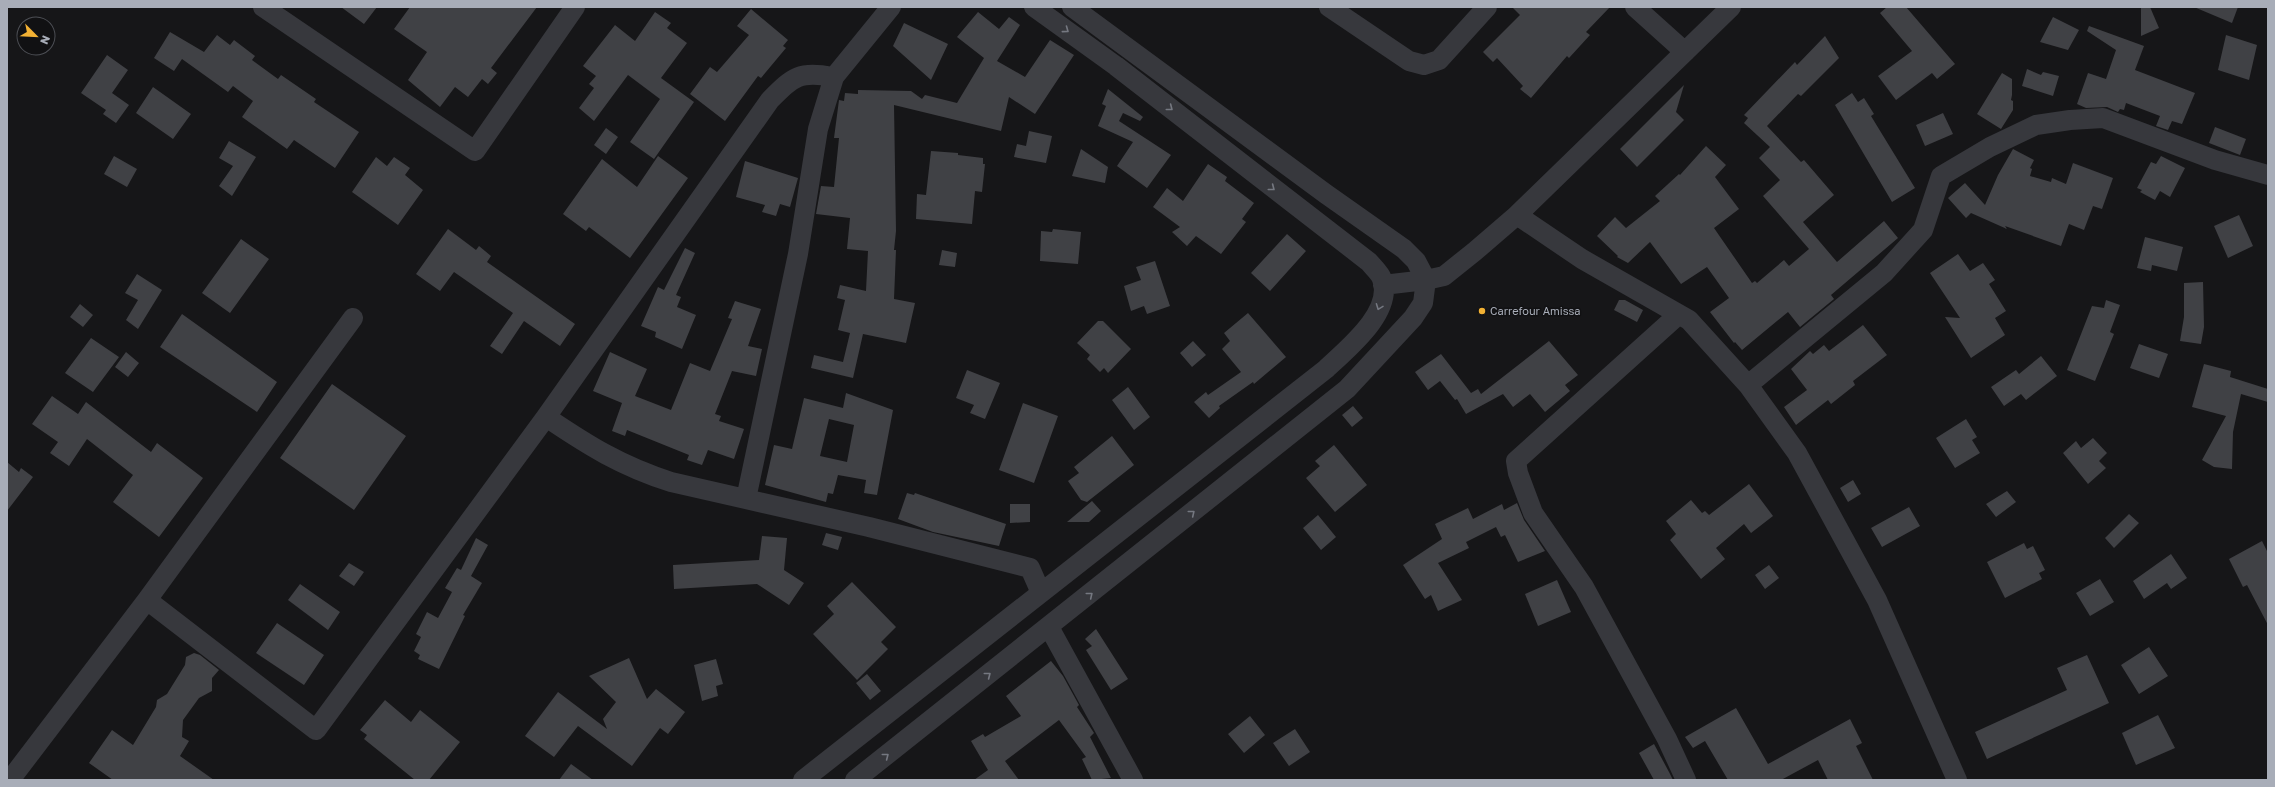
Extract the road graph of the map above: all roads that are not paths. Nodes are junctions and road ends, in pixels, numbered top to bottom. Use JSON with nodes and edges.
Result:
{"nodes":[{"id":1,"x":263,"y":7,"type":"edge"},
{"id":2,"x":575,"y":7,"type":"edge"},
{"id":3,"x":890,"y":7,"type":"edge"},
{"id":4,"x":1034,"y":7,"type":"edge"},
{"id":5,"x":1072,"y":7,"type":"edge"},
{"id":6,"x":1329,"y":7,"type":"edge"},
{"id":7,"x":1487,"y":7,"type":"edge"},
{"id":8,"x":1635,"y":7,"type":"edge"},
{"id":9,"x":1731,"y":7,"type":"edge"},
{"id":10,"x":1685,"y":52,"type":"junction"},
{"id":11,"x":834,"y":77,"type":"junction"},
{"id":12,"x":2268,"y":175,"type":"edge"},
{"id":13,"x":1517,"y":215,"type":"junction"},
{"id":14,"x":1426,"y":280,"type":"junction"},
{"id":15,"x":1384,"y":285,"type":"junction"},
{"id":16,"x":1678,"y":315,"type":"junction"},
{"id":17,"x":353,"y":318,"type":"dead end"},
{"id":18,"x":1748,"y":385,"type":"junction"},
{"id":19,"x":546,"y":417,"type":"junction"},
{"id":20,"x":746,"y":499,"type":"junction"},
{"id":21,"x":1041,"y":593,"type":"junction"},
{"id":22,"x":147,"y":600,"type":"junction"},
{"id":23,"x":1049,"y":627,"type":"junction"},
{"id":24,"x":13,"y":776,"type":"edge"},
{"id":25,"x":803,"y":780,"type":"edge"},
{"id":26,"x":855,"y":780,"type":"edge"},
{"id":27,"x":1133,"y":780,"type":"edge"},
{"id":28,"x":1686,"y":780,"type":"edge"},
{"id":29,"x":1957,"y":780,"type":"edge"}],
"edges":[{"from":1,"to":2,"type":"street"},
{"from":3,"to":11,"type":"street"},
{"from":4,"to":15,"type":"street","one_way":true},
{"from":5,"to":14,"type":"street"},
{"from":6,"to":7,"type":"street"},
{"from":8,"to":10,"type":"street"},
{"from":9,"to":10,"type":"street"},
{"from":10,"to":13,"type":"street"},
{"from":11,"to":19,"type":"street"},
{"from":11,"to":20,"type":"street"},
{"from":12,"to":18,"type":"street"},
{"from":13,"to":14,"type":"street"},
{"from":13,"to":16,"type":"street"},
{"from":14,"to":15,"type":"street"},
{"from":23,"to":14,"type":"street","one_way":true},
{"from":15,"to":21,"type":"street","one_way":true},
{"from":16,"to":18,"type":"street"},
{"from":16,"to":28,"type":"street"},
{"from":17,"to":22,"type":"street"},
{"from":18,"to":29,"type":"street"},
{"from":19,"to":20,"type":"street"},
{"from":19,"to":22,"type":"street"},
{"from":20,"to":21,"type":"street"},
{"from":21,"to":25,"type":"street"},
{"from":22,"to":24,"type":"street"},
{"from":26,"to":23,"type":"street","one_way":true},
{"from":23,"to":27,"type":"street"}]}
